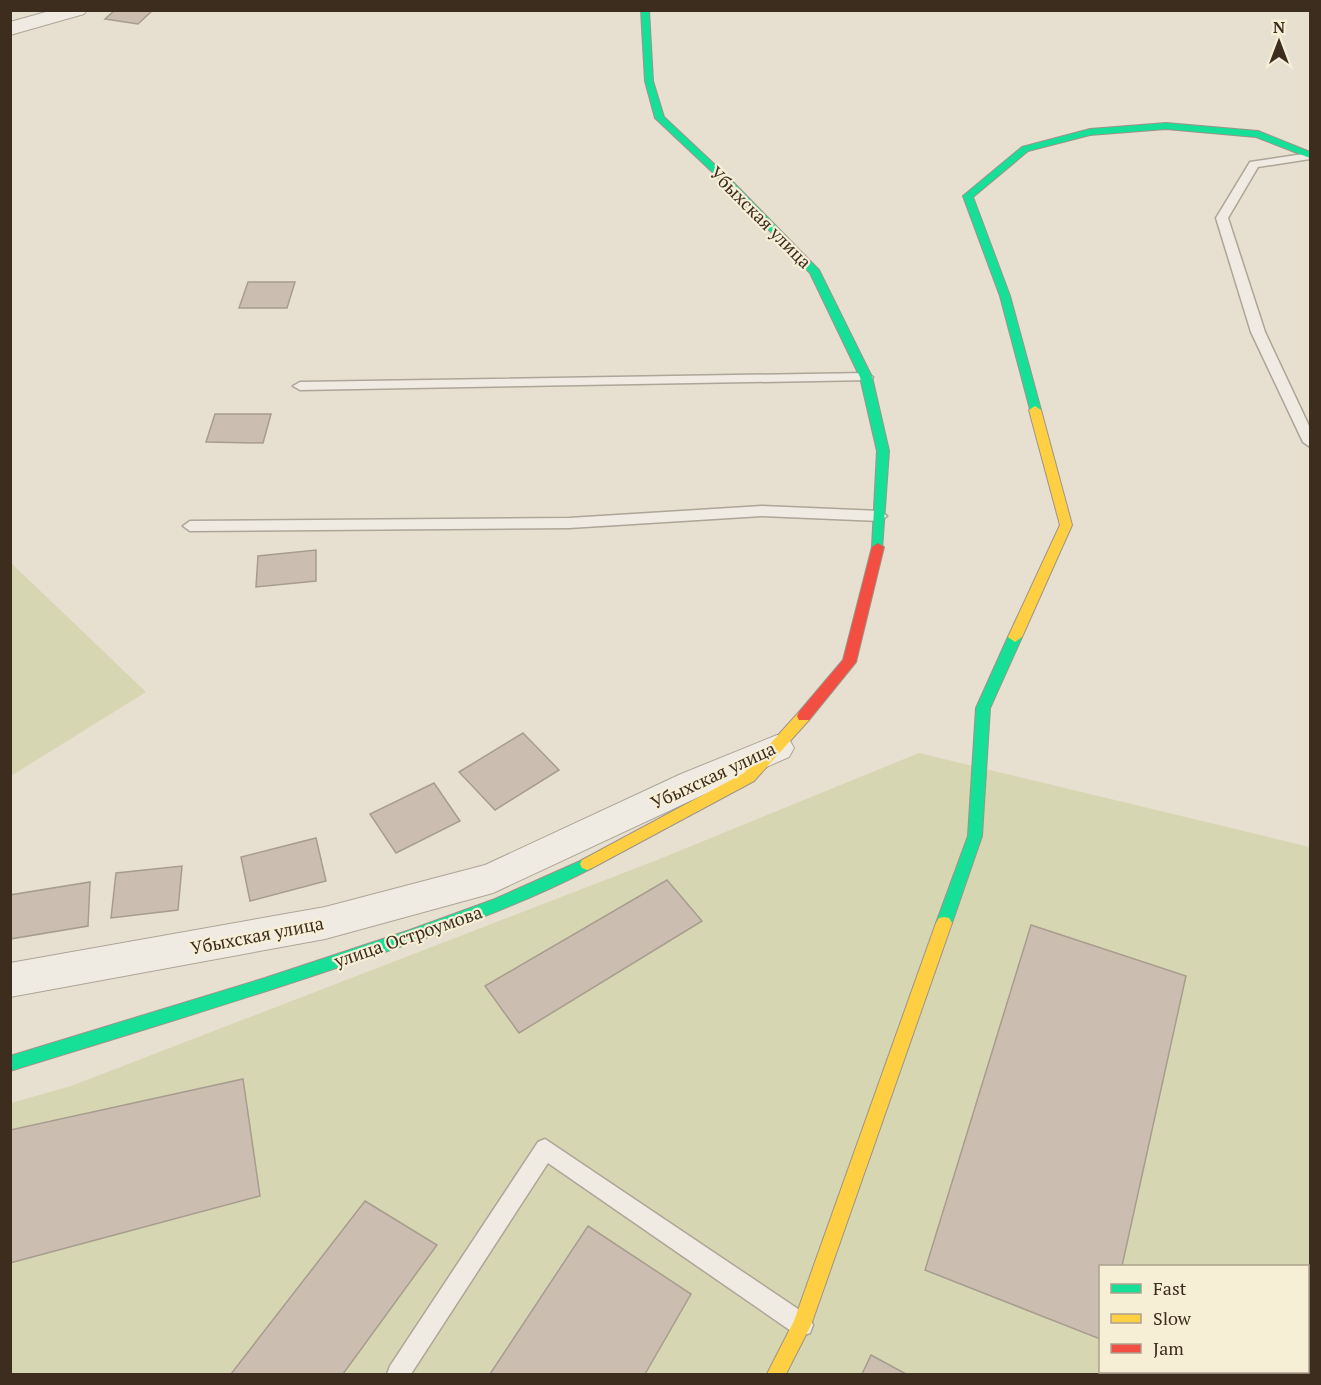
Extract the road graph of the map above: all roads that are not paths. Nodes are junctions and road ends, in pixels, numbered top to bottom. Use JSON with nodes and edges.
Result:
{"nodes":[{"id":1,"x":77,"y":10,"type":"edge"},
{"id":2,"x":645,"y":10,"type":"edge"},
{"id":3,"x":10,"y":30,"type":"edge"},
{"id":4,"x":1311,"y":156,"type":"edge"},
{"id":5,"x":866,"y":377,"type":"junction"},
{"id":6,"x":300,"y":386,"type":"dead end"},
{"id":7,"x":1311,"y":442,"type":"edge"},
{"id":8,"x":880,"y":516,"type":"junction"},
{"id":9,"x":190,"y":526,"type":"dead end"},
{"id":10,"x":777,"y":748,"type":"junction"},
{"id":11,"x":10,"y":981,"type":"edge"},
{"id":12,"x":10,"y":1064,"type":"edge"},
{"id":13,"x":802,"y":1325,"type":"junction"},
{"id":14,"x":398,"y":1374,"type":"edge"},
{"id":15,"x":776,"y":1374,"type":"edge"}],
"edges":[{"from":1,"to":3,"type":"street"},
{"from":2,"to":5,"type":"street","name":"Убыхская улица"},
{"from":4,"to":7,"type":"lane"},
{"from":4,"to":13,"type":"street"},
{"from":5,"to":6,"type":"lane"},
{"from":5,"to":8,"type":"street","name":"Убыхская улица"},
{"from":8,"to":9,"type":"lane"},
{"from":8,"to":10,"type":"street","name":"Убыхская улица"},
{"from":10,"to":11,"type":"street","name":"Убыхская улица"},
{"from":10,"to":12,"type":"street","name":"улица Остроумова"},
{"from":13,"to":14,"type":"lane"},
{"from":13,"to":15,"type":"street"}]}
